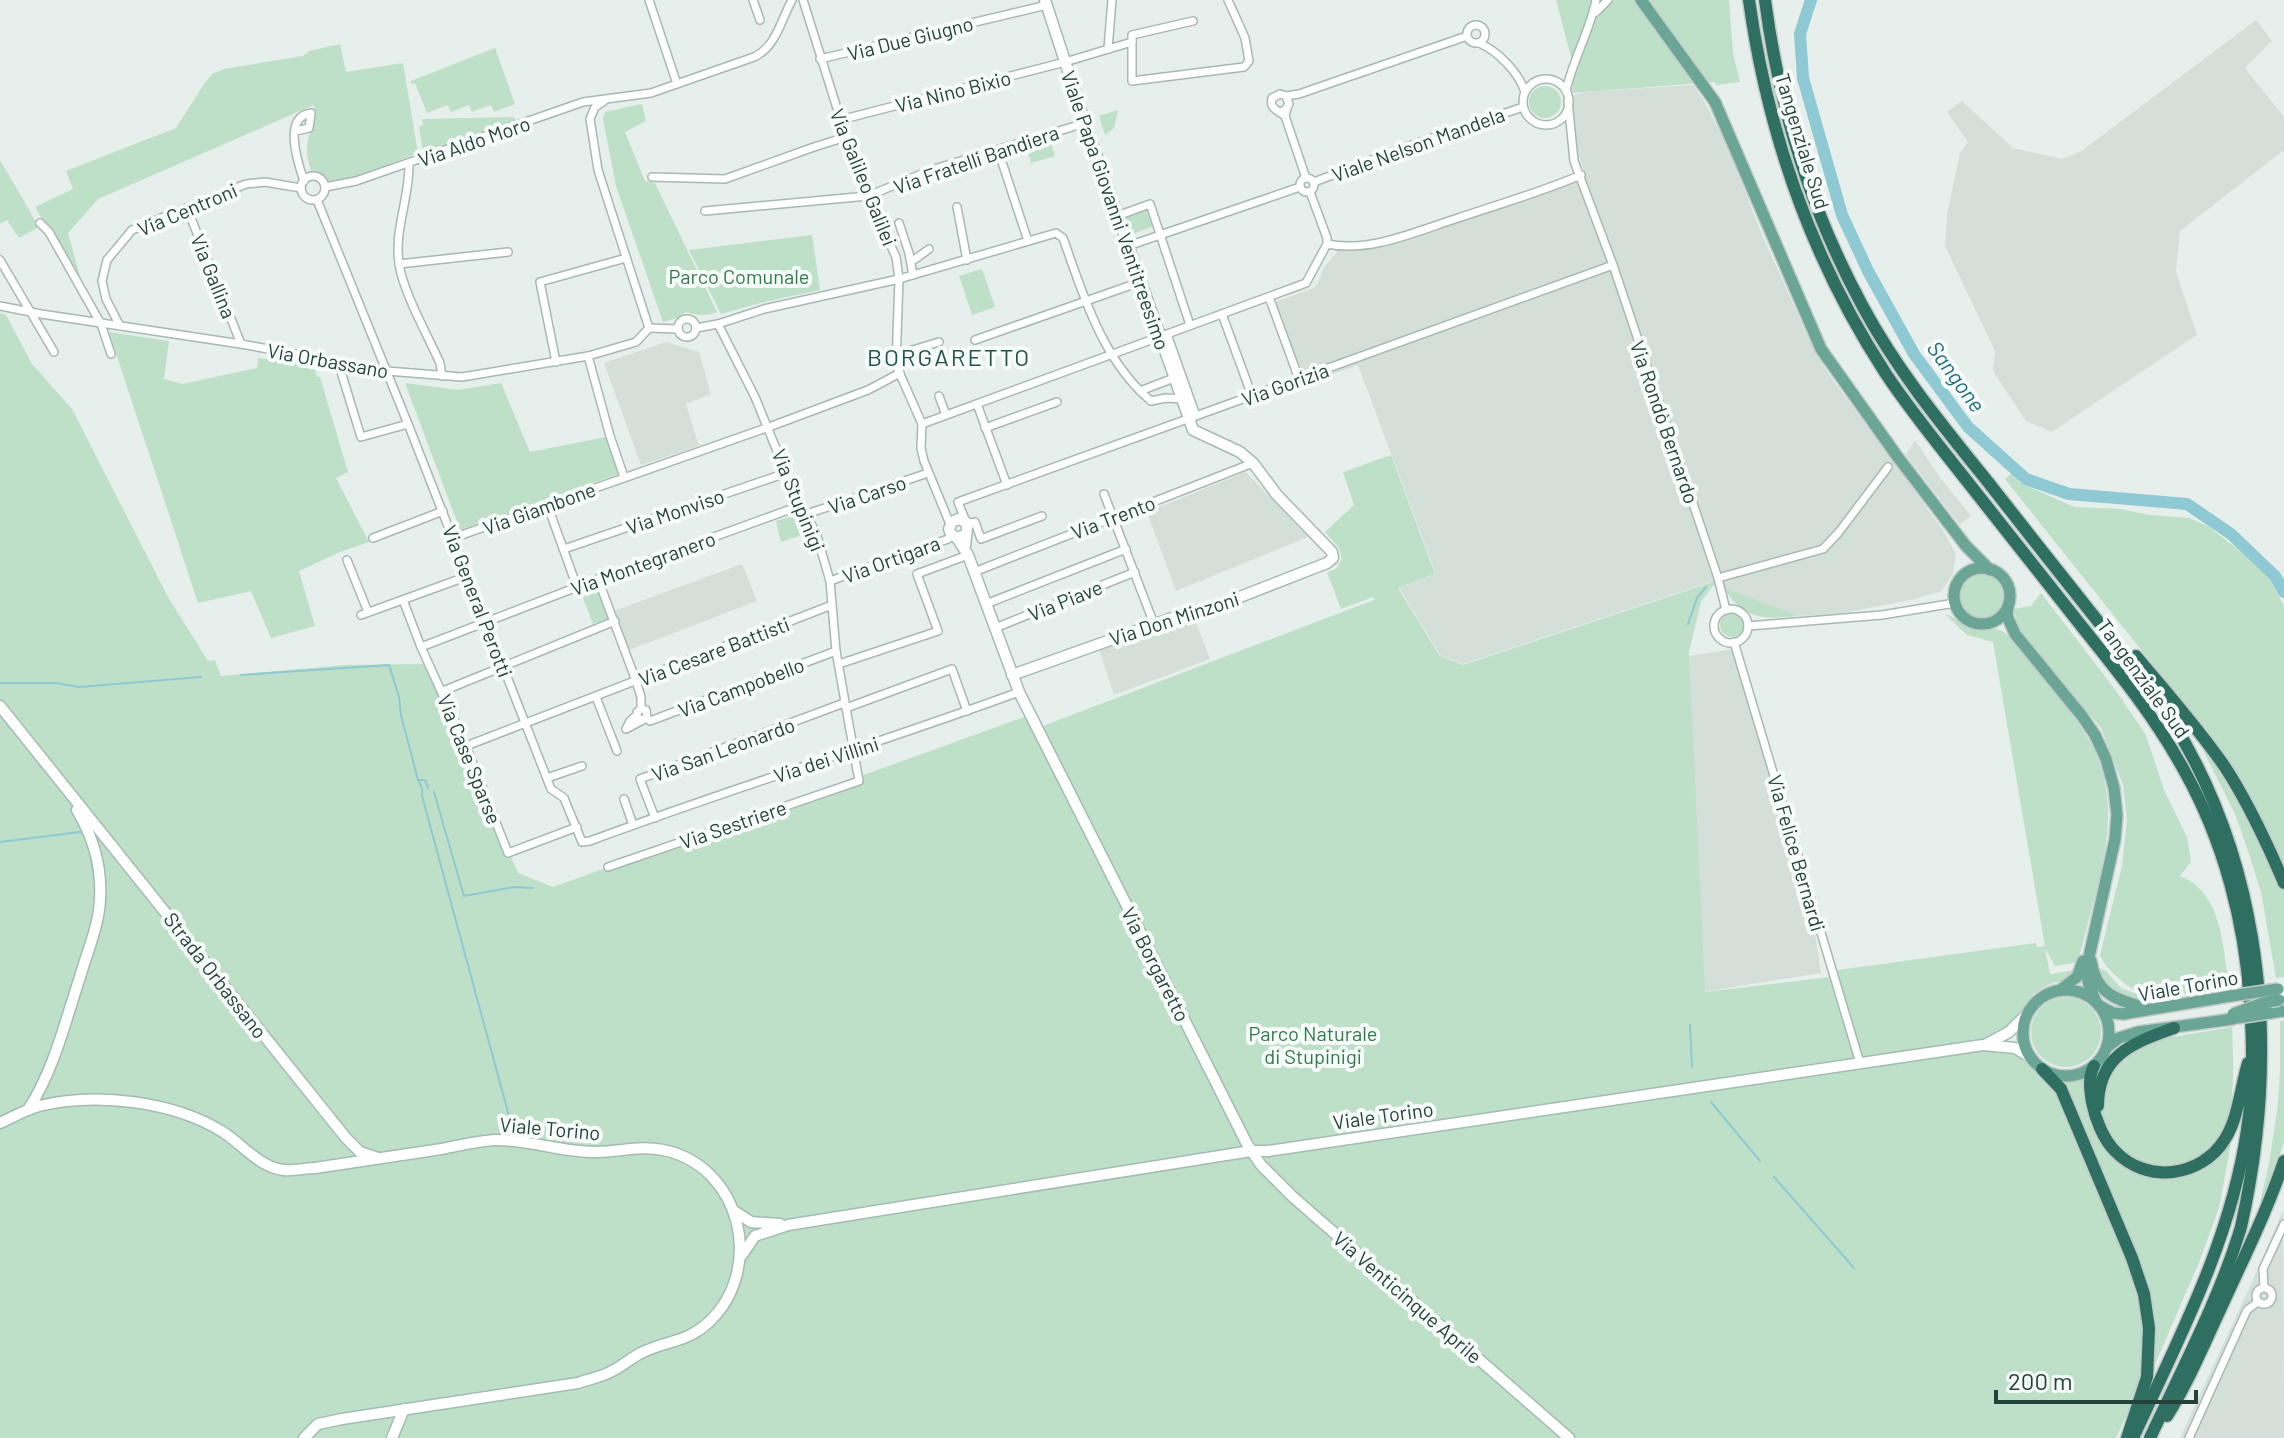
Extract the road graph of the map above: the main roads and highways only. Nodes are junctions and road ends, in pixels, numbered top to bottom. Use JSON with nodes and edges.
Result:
{"nodes":[{"id":1,"x":1629,"y":0,"type":"edge"},
{"id":2,"x":1749,"y":0,"type":"edge"},
{"id":3,"x":1765,"y":0,"type":"edge"},
{"id":4,"x":1046,"y":2,"type":"edge"},
{"id":5,"x":1643,"y":4,"type":"edge"},
{"id":6,"x":962,"y":534,"type":"road end"},
{"id":7,"x":1966,"y":546,"type":"junction"},
{"id":8,"x":1333,"y":558,"type":"joint"},
{"id":9,"x":1990,"y":570,"type":"junction"},
{"id":10,"x":1961,"y":577,"type":"junction"},
{"id":11,"x":2077,"y":596,"type":"junction"},
{"id":12,"x":2008,"y":606,"type":"junction"},
{"id":13,"x":1989,"y":623,"type":"junction"},
{"id":14,"x":2015,"y":634,"type":"junction"},
{"id":15,"x":1012,"y":675,"type":"junction"},
{"id":16,"x":0,"y":706,"type":"edge"},
{"id":17,"x":1061,"y":776,"type":"joint"},
{"id":18,"x":88,"y":820,"type":"junction"},
{"id":19,"x":116,"y":849,"type":"junction"},
{"id":20,"x":100,"y":882,"type":"junction"},
{"id":21,"x":2284,"y":883,"type":"edge"},
{"id":22,"x":2095,"y":922,"type":"junction"},
{"id":23,"x":2091,"y":948,"type":"junction"},
{"id":24,"x":2058,"y":991,"type":"junction"},
{"id":25,"x":2281,"y":1000,"type":"edge"},
{"id":26,"x":2098,"y":1004,"type":"junction"},
{"id":27,"x":2155,"y":1010,"type":"junction"},
{"id":28,"x":2028,"y":1013,"type":"junction"},
{"id":29,"x":2174,"y":1028,"type":"junction"},
{"id":30,"x":1983,"y":1045,"type":"junction"},
{"id":31,"x":2107,"y":1047,"type":"junction"},
{"id":32,"x":2253,"y":1049,"type":"junction"},
{"id":33,"x":2032,"y":1058,"type":"junction"},
{"id":34,"x":2094,"y":1066,"type":"junction"},
{"id":35,"x":2042,"y":1069,"type":"junction"},
{"id":36,"x":28,"y":1110,"type":"junction"},
{"id":37,"x":0,"y":1123,"type":"edge"},
{"id":38,"x":2100,"y":1125,"type":"junction"},
{"id":39,"x":1251,"y":1151,"type":"junction"},
{"id":40,"x":380,"y":1158,"type":"junction"},
{"id":41,"x":2284,"y":1161,"type":"edge"},
{"id":42,"x":734,"y":1211,"type":"junction"},
{"id":43,"x":788,"y":1225,"type":"junction"},
{"id":44,"x":741,"y":1257,"type":"junction"},
{"id":45,"x":404,"y":1409,"type":"junction"},
{"id":46,"x":304,"y":1438,"type":"edge"},
{"id":47,"x":392,"y":1438,"type":"edge"},
{"id":48,"x":1569,"y":1438,"type":"edge"},
{"id":49,"x":2127,"y":1438,"type":"edge"},
{"id":50,"x":2133,"y":1438,"type":"edge"},
{"id":51,"x":2151,"y":1438,"type":"edge"}],
"edges":[{"from":1,"to":5,"type":"main road"},
{"from":2,"to":32,"type":"highway","name":"Tangenziale Sud"},
{"from":3,"to":11,"type":"highway","name":"Tangenziale Sud"},
{"from":4,"to":8,"type":"main road","name":"Viale Papa Giovanni Ventitreesimo"},
{"from":5,"to":7,"type":"main road"},
{"from":6,"to":15,"type":"main road","name":"Via Galileo Galilei"},
{"from":7,"to":9,"type":"main road"},
{"from":7,"to":10,"type":"main road"},
{"from":8,"to":15,"type":"main road","name":"Via Don Minzoni"},
{"from":9,"to":10,"type":"main road"},
{"from":9,"to":12,"type":"main road"},
{"from":10,"to":13,"type":"main road"},
{"from":11,"to":21,"type":"highway"},
{"from":11,"to":51,"type":"highway","name":"Tangenziale Sud"},
{"from":12,"to":13,"type":"main road"},
{"from":12,"to":14,"type":"main road"},
{"from":13,"to":14,"type":"main road"},
{"from":14,"to":22,"type":"main road"},
{"from":15,"to":17,"type":"main road","name":"Via Galileo Galilei"},
{"from":16,"to":18,"type":"main road","name":"Strada Orbassano"},
{"from":17,"to":39,"type":"main road","name":"Via Borgaretto"},
{"from":18,"to":19,"type":"main road","name":"Strada Orbassano"},
{"from":18,"to":20,"type":"main road","name":"Strada Orbassano"},
{"from":19,"to":20,"type":"main road"},
{"from":19,"to":40,"type":"main road","name":"Strada Orbassano"},
{"from":20,"to":36,"type":"main road","name":"Strada Orbassano"},
{"from":22,"to":23,"type":"main road"},
{"from":22,"to":24,"type":"main road"},
{"from":23,"to":26,"type":"main road"},
{"from":23,"to":27,"type":"main road"},
{"from":24,"to":26,"type":"main road"},
{"from":24,"to":28,"type":"main road"},
{"from":25,"to":27,"type":"main road","name":"Viale Torino","bridge":true},
{"from":25,"to":29,"type":"main road","name":"Viale Torino","bridge":true},
{"from":26,"to":27,"type":"main road","name":"Viale Torino"},
{"from":26,"to":31,"type":"main road"},
{"from":28,"to":30,"type":"main road","name":"Viale Torino"},
{"from":28,"to":33,"type":"main road"},
{"from":29,"to":31,"type":"main road","name":"Viale Torino"},
{"from":29,"to":38,"type":"highway"},
{"from":30,"to":33,"type":"main road","name":"Viale Torino"},
{"from":30,"to":39,"type":"main road","name":"Viale Torino"},
{"from":31,"to":34,"type":"main road"},
{"from":32,"to":38,"type":"highway"},
{"from":32,"to":50,"type":"highway","name":"Tangenziale Sud"},
{"from":33,"to":35,"type":"main road"},
{"from":34,"to":35,"type":"main road"},
{"from":34,"to":38,"type":"highway"},
{"from":35,"to":49,"type":"highway"},
{"from":36,"to":37,"type":"main road","name":"Viale Torino"},
{"from":36,"to":40,"type":"main road","name":"Viale Torino"},
{"from":39,"to":43,"type":"main road","name":"Viale Torino"},
{"from":39,"to":48,"type":"main road","name":"Via Venticinque Aprile"},
{"from":40,"to":42,"type":"main road","name":"Viale Torino"},
{"from":41,"to":51,"type":"highway"},
{"from":42,"to":43,"type":"main road"},
{"from":42,"to":44,"type":"main road","name":"Viale Torino"},
{"from":43,"to":44,"type":"main road"},
{"from":44,"to":45,"type":"main road","name":"Viale Torino"},
{"from":45,"to":46,"type":"main road","name":"Viale Torino"},
{"from":45,"to":47,"type":"main road"}]}
